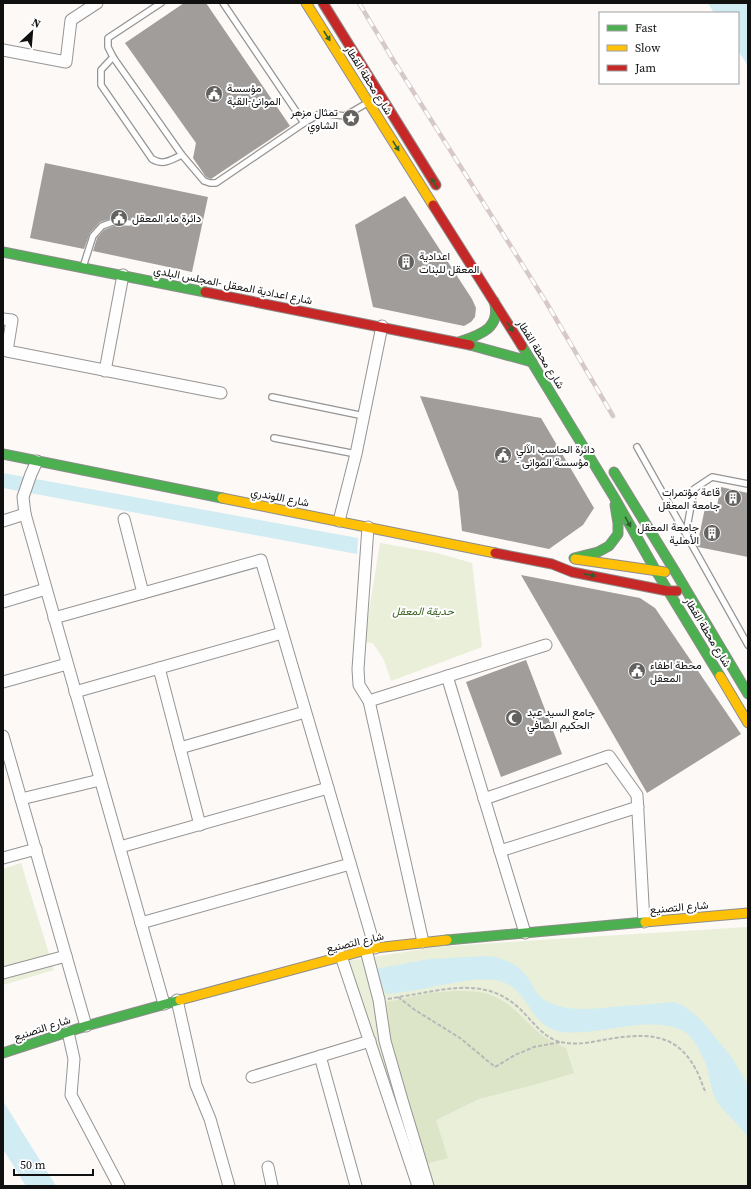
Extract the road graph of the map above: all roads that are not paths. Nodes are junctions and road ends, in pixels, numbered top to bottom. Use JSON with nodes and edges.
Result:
{"nodes":[{"id":1,"x":97,"y":3,"type":"edge"},
{"id":2,"x":161,"y":3,"type":"edge"},
{"id":3,"x":224,"y":3,"type":"edge"},
{"id":4,"x":306,"y":3,"type":"edge"},
{"id":5,"x":323,"y":3,"type":"edge"},
{"id":6,"x":3,"y":50,"type":"edge"},
{"id":7,"x":112,"y":56,"type":"junction"},
{"id":8,"x":369,"y":102,"type":"junction"},
{"id":9,"x":304,"y":123,"type":"junction"},
{"id":10,"x":182,"y":155,"type":"junction"},
{"id":11,"x":440,"y":193,"type":"dead end"},
{"id":12,"x":130,"y":223,"type":"dead end"},
{"id":13,"x":3,"y":252,"type":"edge"},
{"id":14,"x":83,"y":267,"type":"junction"},
{"id":15,"x":123,"y":275,"type":"junction"},
{"id":16,"x":494,"y":301,"type":"junction"},
{"id":17,"x":8,"y":320,"type":"edge"},
{"id":18,"x":382,"y":326,"type":"junction"},
{"id":19,"x":459,"y":342,"type":"junction"},
{"id":20,"x":532,"y":362,"type":"junction"},
{"id":21,"x":105,"y":370,"type":"junction"},
{"id":22,"x":221,"y":393,"type":"dead end"},
{"id":23,"x":272,"y":397,"type":"dead end"},
{"id":24,"x":364,"y":416,"type":"junction"},
{"id":25,"x":274,"y":438,"type":"dead end"},
{"id":26,"x":637,"y":447,"type":"dead end"},
{"id":27,"x":3,"y":454,"type":"edge"},
{"id":28,"x":356,"y":454,"type":"junction"},
{"id":29,"x":37,"y":461,"type":"junction"},
{"id":30,"x":609,"y":465,"type":"dead end"},
{"id":31,"x":748,"y":484,"type":"edge"},
{"id":32,"x":614,"y":496,"type":"junction"},
{"id":33,"x":25,"y":514,"type":"junction"},
{"id":34,"x":124,"y":518,"type":"dead end"},
{"id":35,"x":3,"y":521,"type":"edge"},
{"id":36,"x":339,"y":521,"type":"junction"},
{"id":37,"x":368,"y":527,"type":"junction"},
{"id":38,"x":686,"y":533,"type":"junction"},
{"id":39,"x":574,"y":558,"type":"junction"},
{"id":40,"x":552,"y":564,"type":"junction"},
{"id":41,"x":656,"y":571,"type":"junction"},
{"id":42,"x":676,"y":573,"type":"junction"},
{"id":43,"x":46,"y":589,"type":"junction"},
{"id":44,"x":668,"y":591,"type":"junction"},
{"id":45,"x":687,"y":592,"type":"junction"},
{"id":46,"x":143,"y":593,"type":"junction"},
{"id":47,"x":3,"y":602,"type":"edge"},
{"id":48,"x":54,"y":618,"type":"junction"},
{"id":49,"x":282,"y":633,"type":"junction"},
{"id":50,"x":546,"y":645,"type":"dead end"},
{"id":51,"x":748,"y":645,"type":"edge"},
{"id":52,"x":67,"y":664,"type":"junction"},
{"id":53,"x":158,"y":668,"type":"junction"},
{"id":54,"x":447,"y":676,"type":"junction"},
{"id":55,"x":741,"y":681,"type":"junction"},
{"id":56,"x":3,"y":682,"type":"edge"},
{"id":57,"x":727,"y":688,"type":"junction"},
{"id":58,"x":75,"y":692,"type":"junction"},
{"id":59,"x":748,"y":694,"type":"edge"},
{"id":60,"x":369,"y":701,"type":"junction"},
{"id":61,"x":305,"y":712,"type":"junction"},
{"id":62,"x":748,"y":723,"type":"edge"},
{"id":63,"x":3,"y":736,"type":"edge"},
{"id":64,"x":180,"y":748,"type":"junction"},
{"id":65,"x":100,"y":780,"type":"junction"},
{"id":66,"x":328,"y":788,"type":"junction"},
{"id":67,"x":21,"y":799,"type":"junction"},
{"id":68,"x":484,"y":799,"type":"junction"},
{"id":69,"x":638,"y":807,"type":"junction"},
{"id":70,"x":200,"y":825,"type":"junction"},
{"id":71,"x":120,"y":848,"type":"junction"},
{"id":72,"x":36,"y":849,"type":"junction"},
{"id":73,"x":500,"y":851,"type":"junction"},
{"id":74,"x":3,"y":858,"type":"edge"},
{"id":75,"x":350,"y":864,"type":"junction"},
{"id":76,"x":748,"y":913,"type":"edge"},
{"id":77,"x":644,"y":922,"type":"junction"},
{"id":78,"x":141,"y":923,"type":"junction"},
{"id":79,"x":526,"y":933,"type":"junction"},
{"id":80,"x":423,"y":942,"type":"junction"},
{"id":81,"x":370,"y":949,"type":"junction"},
{"id":82,"x":66,"y":956,"type":"junction"},
{"id":83,"x":341,"y":956,"type":"junction"},
{"id":84,"x":3,"y":973,"type":"edge"},
{"id":85,"x":177,"y":1000,"type":"junction"},
{"id":86,"x":164,"y":1004,"type":"junction"},
{"id":87,"x":86,"y":1026,"type":"junction"},
{"id":88,"x":68,"y":1032,"type":"junction"},
{"id":89,"x":370,"y":1041,"type":"junction"},
{"id":90,"x":3,"y":1053,"type":"edge"},
{"id":91,"x":320,"y":1056,"type":"junction"},
{"id":92,"x":252,"y":1077,"type":"dead end"},
{"id":93,"x":268,"y":1167,"type":"dead end"},
{"id":94,"x":119,"y":1186,"type":"edge"},
{"id":95,"x":229,"y":1186,"type":"edge"},
{"id":96,"x":272,"y":1186,"type":"edge"},
{"id":97,"x":356,"y":1186,"type":"edge"},
{"id":98,"x":418,"y":1186,"type":"edge"},
{"id":99,"x":428,"y":1186,"type":"edge"}],
"edges":[{"from":1,"to":6,"type":"street"},
{"from":2,"to":7,"type":"lane"},
{"from":3,"to":9,"type":"lane"},
{"from":4,"to":8,"type":"main road","name":"شارع محطة القطار","one_way":true},
{"from":11,"to":5,"type":"main road","name":"شارع محطة القطار","one_way":true},
{"from":7,"to":10,"type":"lane"},
{"from":7,"to":10,"type":"lane"},
{"from":8,"to":9,"type":"lane"},
{"from":8,"to":16,"type":"main road","name":"شارع محطة القطار","one_way":true},
{"from":9,"to":10,"type":"lane"},
{"from":12,"to":14,"type":"lane"},
{"from":13,"to":14,"type":"main road","name":"شارع اعدادية المعقل -المجلس البلدي"},
{"from":14,"to":15,"type":"main road","name":"شارع اعدادية المعقل -المجلس البلدي"},
{"from":15,"to":18,"type":"main road","name":"شارع اعدادية المعقل -المجلس البلدي"},
{"from":15,"to":21,"type":"street"},
{"from":16,"to":19,"type":"main road"},
{"from":16,"to":20,"type":"main road","name":"شارع محطة القطار","one_way":true},
{"from":17,"to":21,"type":"street"},
{"from":18,"to":19,"type":"main road","name":"شارع اعدادية المعقل -المجلس البلدي"},
{"from":18,"to":24,"type":"street"},
{"from":19,"to":20,"type":"main road","name":"شارع اعدادية المعقل -المجلس البلدي"},
{"from":20,"to":32,"type":"main road","name":"شارع محطة القطار"},
{"from":21,"to":22,"type":"street"},
{"from":23,"to":24,"type":"lane"},
{"from":24,"to":28,"type":"street"},
{"from":25,"to":28,"type":"lane"},
{"from":26,"to":38,"type":"lane"},
{"from":27,"to":29,"type":"main road","name":"شارع اللوندري"},
{"from":28,"to":36,"type":"street"},
{"from":29,"to":33,"type":"street"},
{"from":29,"to":36,"type":"main road","name":"شارع اللوندري"},
{"from":30,"to":42,"type":"main road","name":"شارع محطة القطار"},
{"from":31,"to":38,"type":"lane"},
{"from":32,"to":39,"type":"main road"},
{"from":32,"to":41,"type":"main road","name":"شارع محطة القطار","one_way":true},
{"from":33,"to":35,"type":"street"},
{"from":33,"to":43,"type":"street"},
{"from":34,"to":46,"type":"street"},
{"from":36,"to":37,"type":"main road","name":"شارع اللوندري"},
{"from":37,"to":40,"type":"main road","name":"شارع اللوندري"},
{"from":37,"to":60,"type":"street"},
{"from":38,"to":51,"type":"lane"},
{"from":39,"to":40,"type":"main road"},
{"from":39,"to":41,"type":"main road"},
{"from":40,"to":44,"type":"main road","name":"شارع اللوندري","one_way":true},
{"from":41,"to":42,"type":"main road"},
{"from":41,"to":44,"type":"main road","name":"شارع محطة القطار"},
{"from":42,"to":45,"type":"main road","name":"شارع محطة القطار"},
{"from":43,"to":47,"type":"street"},
{"from":43,"to":48,"type":"street"},
{"from":44,"to":45,"type":"main road","name":"شارع اللوندري"},
{"from":44,"to":57,"type":"main road","name":"شارع محطة القطار"},
{"from":45,"to":55,"type":"main road","name":"شارع محطة القطار"},
{"from":46,"to":48,"type":"street"},
{"from":46,"to":49,"type":"street"},
{"from":48,"to":52,"type":"street"},
{"from":49,"to":53,"type":"street"},
{"from":49,"to":61,"type":"street"},
{"from":50,"to":54,"type":"street"},
{"from":52,"to":56,"type":"street"},
{"from":52,"to":58,"type":"street"},
{"from":53,"to":58,"type":"street"},
{"from":53,"to":64,"type":"street"},
{"from":54,"to":60,"type":"street"},
{"from":54,"to":68,"type":"street"},
{"from":55,"to":57,"type":"main road"},
{"from":55,"to":59,"type":"main road","name":"شارع محطة القطار"},
{"from":57,"to":62,"type":"main road","name":"شارع محطة القطار"},
{"from":58,"to":65,"type":"street"},
{"from":60,"to":80,"type":"street"},
{"from":61,"to":64,"type":"street"},
{"from":61,"to":66,"type":"street"},
{"from":63,"to":67,"type":"street"},
{"from":64,"to":70,"type":"street"},
{"from":65,"to":67,"type":"street"},
{"from":65,"to":71,"type":"street"},
{"from":66,"to":70,"type":"street"},
{"from":66,"to":75,"type":"street"},
{"from":67,"to":72,"type":"street"},
{"from":68,"to":69,"type":"street"},
{"from":68,"to":73,"type":"street"},
{"from":69,"to":73,"type":"street"},
{"from":69,"to":77,"type":"street"},
{"from":70,"to":71,"type":"street"},
{"from":71,"to":78,"type":"street"},
{"from":72,"to":74,"type":"street"},
{"from":72,"to":82,"type":"street"},
{"from":73,"to":79,"type":"street"},
{"from":75,"to":78,"type":"street"},
{"from":75,"to":81,"type":"street"},
{"from":76,"to":77,"type":"main road","name":"شارع التصنيع"},
{"from":77,"to":79,"type":"main road","name":"شارع التصنيع"},
{"from":78,"to":86,"type":"street"},
{"from":79,"to":80,"type":"main road","name":"شارع التصنيع"},
{"from":80,"to":81,"type":"main road","name":"شارع التصنيع"},
{"from":81,"to":83,"type":"main road","name":"شارع التصنيع"},
{"from":81,"to":99,"type":"street"},
{"from":82,"to":84,"type":"street"},
{"from":82,"to":87,"type":"street"},
{"from":83,"to":85,"type":"main road","name":"شارع التصنيع"},
{"from":83,"to":89,"type":"street"},
{"from":85,"to":86,"type":"main road","name":"شارع التصنيع"},
{"from":85,"to":95,"type":"street"},
{"from":86,"to":87,"type":"main road","name":"شارع التصنيع"},
{"from":87,"to":88,"type":"main road","name":"شارع التصنيع"},
{"from":88,"to":90,"type":"main road","name":"شارع التصنيع"},
{"from":88,"to":94,"type":"street"},
{"from":89,"to":91,"type":"street"},
{"from":89,"to":98,"type":"street"},
{"from":91,"to":92,"type":"street"},
{"from":91,"to":97,"type":"street"},
{"from":93,"to":96,"type":"street"}]}
